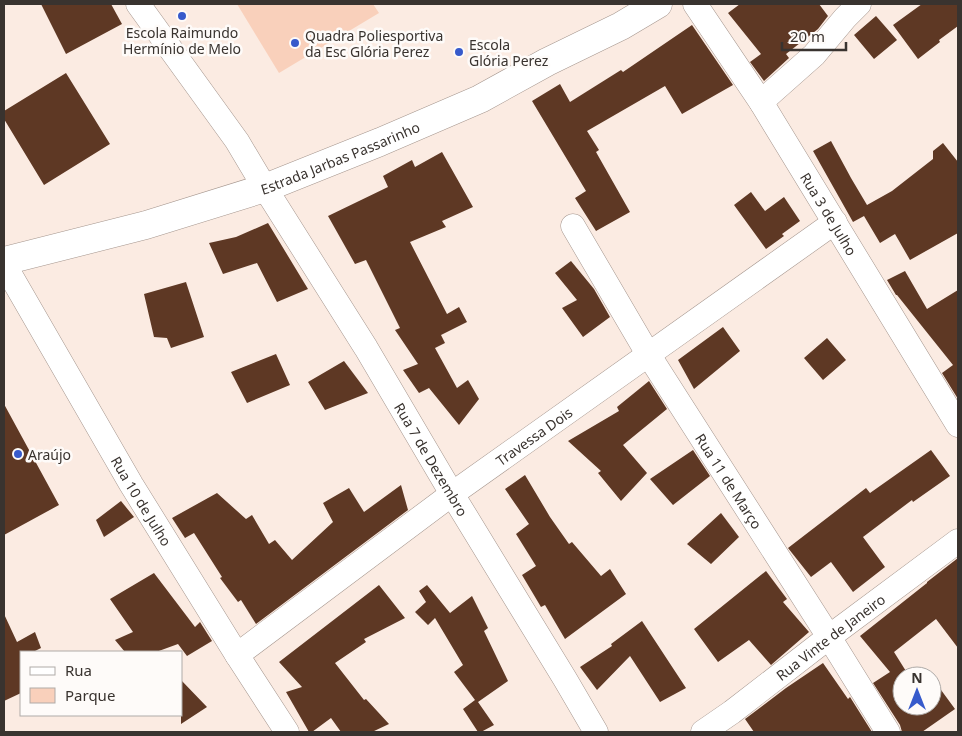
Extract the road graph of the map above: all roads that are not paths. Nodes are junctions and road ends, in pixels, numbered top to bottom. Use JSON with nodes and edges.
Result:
{"nodes":[{"id":1,"x":138,"y":4,"type":"edge"},
{"id":2,"x":658,"y":4,"type":"edge"},
{"id":3,"x":695,"y":4,"type":"edge"},
{"id":4,"x":858,"y":4,"type":"edge"},
{"id":5,"x":762,"y":102,"type":"junction"},
{"id":6,"x":265,"y":188,"type":"junction"},
{"id":7,"x":835,"y":222,"type":"junction"},
{"id":8,"x":573,"y":226,"type":"dead end"},
{"id":9,"x":4,"y":262,"type":"edge"},
{"id":10,"x":648,"y":354,"type":"junction"},
{"id":11,"x":958,"y":426,"type":"edge"},
{"id":12,"x":452,"y":494,"type":"junction"},
{"id":13,"x":958,"y":541,"type":"edge"},
{"id":14,"x":829,"y":637,"type":"junction"},
{"id":15,"x":238,"y":655,"type":"junction"},
{"id":16,"x":288,"y":732,"type":"edge"},
{"id":17,"x":596,"y":732,"type":"edge"},
{"id":18,"x":703,"y":732,"type":"edge"},
{"id":19,"x":888,"y":732,"type":"edge"}],
"edges":[{"from":1,"to":6,"type":"street","name":"Rua 7 de Dezembro"},
{"from":2,"to":6,"type":"street","name":"Estrada Jarbas Passarinho"},
{"from":3,"to":5,"type":"street","name":"Rua 3 de Julho"},
{"from":4,"to":5,"type":"street"},
{"from":5,"to":7,"type":"street","name":"Rua 3 de Julho"},
{"from":6,"to":9,"type":"street","name":"Estrada Jarbas Passarinho"},
{"from":6,"to":12,"type":"street","name":"Rua 7 de Dezembro"},
{"from":7,"to":10,"type":"street","name":"Travessa Dois"},
{"from":7,"to":11,"type":"street","name":"Rua 3 de Julho"},
{"from":8,"to":10,"type":"street","name":"Rua 11 de Março"},
{"from":9,"to":15,"type":"street","name":"Rua 10 de Julho"},
{"from":10,"to":12,"type":"street","name":"Travessa Dois"},
{"from":10,"to":14,"type":"street","name":"Rua 11 de Março"},
{"from":12,"to":15,"type":"street","name":"Travessa Dois"},
{"from":12,"to":17,"type":"street","name":"Rua 7 de Dezembro"},
{"from":13,"to":14,"type":"street","name":"Rua Vinte de Janeiro"},
{"from":14,"to":18,"type":"street","name":"Rua Vinte de Janeiro"},
{"from":14,"to":19,"type":"street","name":"Rua 11 de Março"},
{"from":15,"to":16,"type":"street","name":"Rua 10 de Julho"}]}
